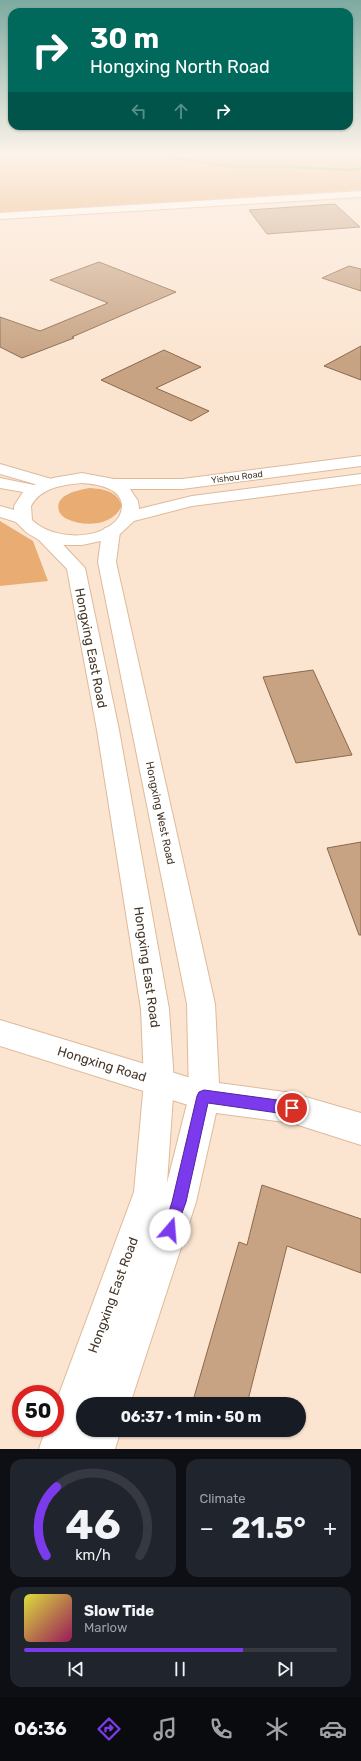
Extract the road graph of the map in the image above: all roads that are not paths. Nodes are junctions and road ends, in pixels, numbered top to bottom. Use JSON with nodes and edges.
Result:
{"nodes":[{"id":1,"x":361,"y":461,"type":"edge"},
{"id":2,"x":0,"y":469,"type":"edge"},
{"id":3,"x":361,"y":479,"type":"edge"},
{"id":4,"x":0,"y":483,"type":"edge"},
{"id":5,"x":113,"y":484,"type":"junction"},
{"id":6,"x":43,"y":487,"type":"junction"},
{"id":7,"x":0,"y":511,"type":"edge"},
{"id":8,"x":129,"y":517,"type":"junction"},
{"id":9,"x":33,"y":527,"type":"junction"},
{"id":10,"x":111,"y":532,"type":"junction"},
{"id":11,"x":0,"y":1033,"type":"edge"},
{"id":12,"x":159,"y":1082,"type":"junction"},
{"id":13,"x":204,"y":1096,"type":"junction"},
{"id":14,"x":361,"y":1129,"type":"edge"},
{"id":15,"x":113,"y":1397,"type":"edge"},
{"id":16,"x":100,"y":1437,"type":"edge"},
{"id":17,"x":58,"y":1449,"type":"edge"},
{"id":18,"x":96,"y":1449,"type":"edge"}],
"edges":[{"from":1,"to":5,"type":"main road","name":"Yishou Road"},
{"from":2,"to":6,"type":"main road"},
{"from":3,"to":8,"type":"main road","name":"Yishou Road"},
{"from":4,"to":6,"type":"main road"},
{"from":5,"to":6,"type":"main road"},
{"from":5,"to":8,"type":"main road"},
{"from":6,"to":9,"type":"main road"},
{"from":7,"to":9,"type":"main road"},
{"from":8,"to":10,"type":"main road"},
{"from":9,"to":10,"type":"main road"},
{"from":9,"to":12,"type":"main road","name":"Hongxing East Road"},
{"from":10,"to":13,"type":"main road","name":"Hongxing West Road"},
{"from":11,"to":12,"type":"street","name":"Hongxing Road"},
{"from":12,"to":13,"type":"street","name":"Hongxing Road"},
{"from":12,"to":17,"type":"main road","name":"Hongxing East Road"},
{"from":13,"to":14,"type":"main road"},
{"from":13,"to":15,"type":"main road"},
{"from":16,"to":18,"type":"main road"}]}
